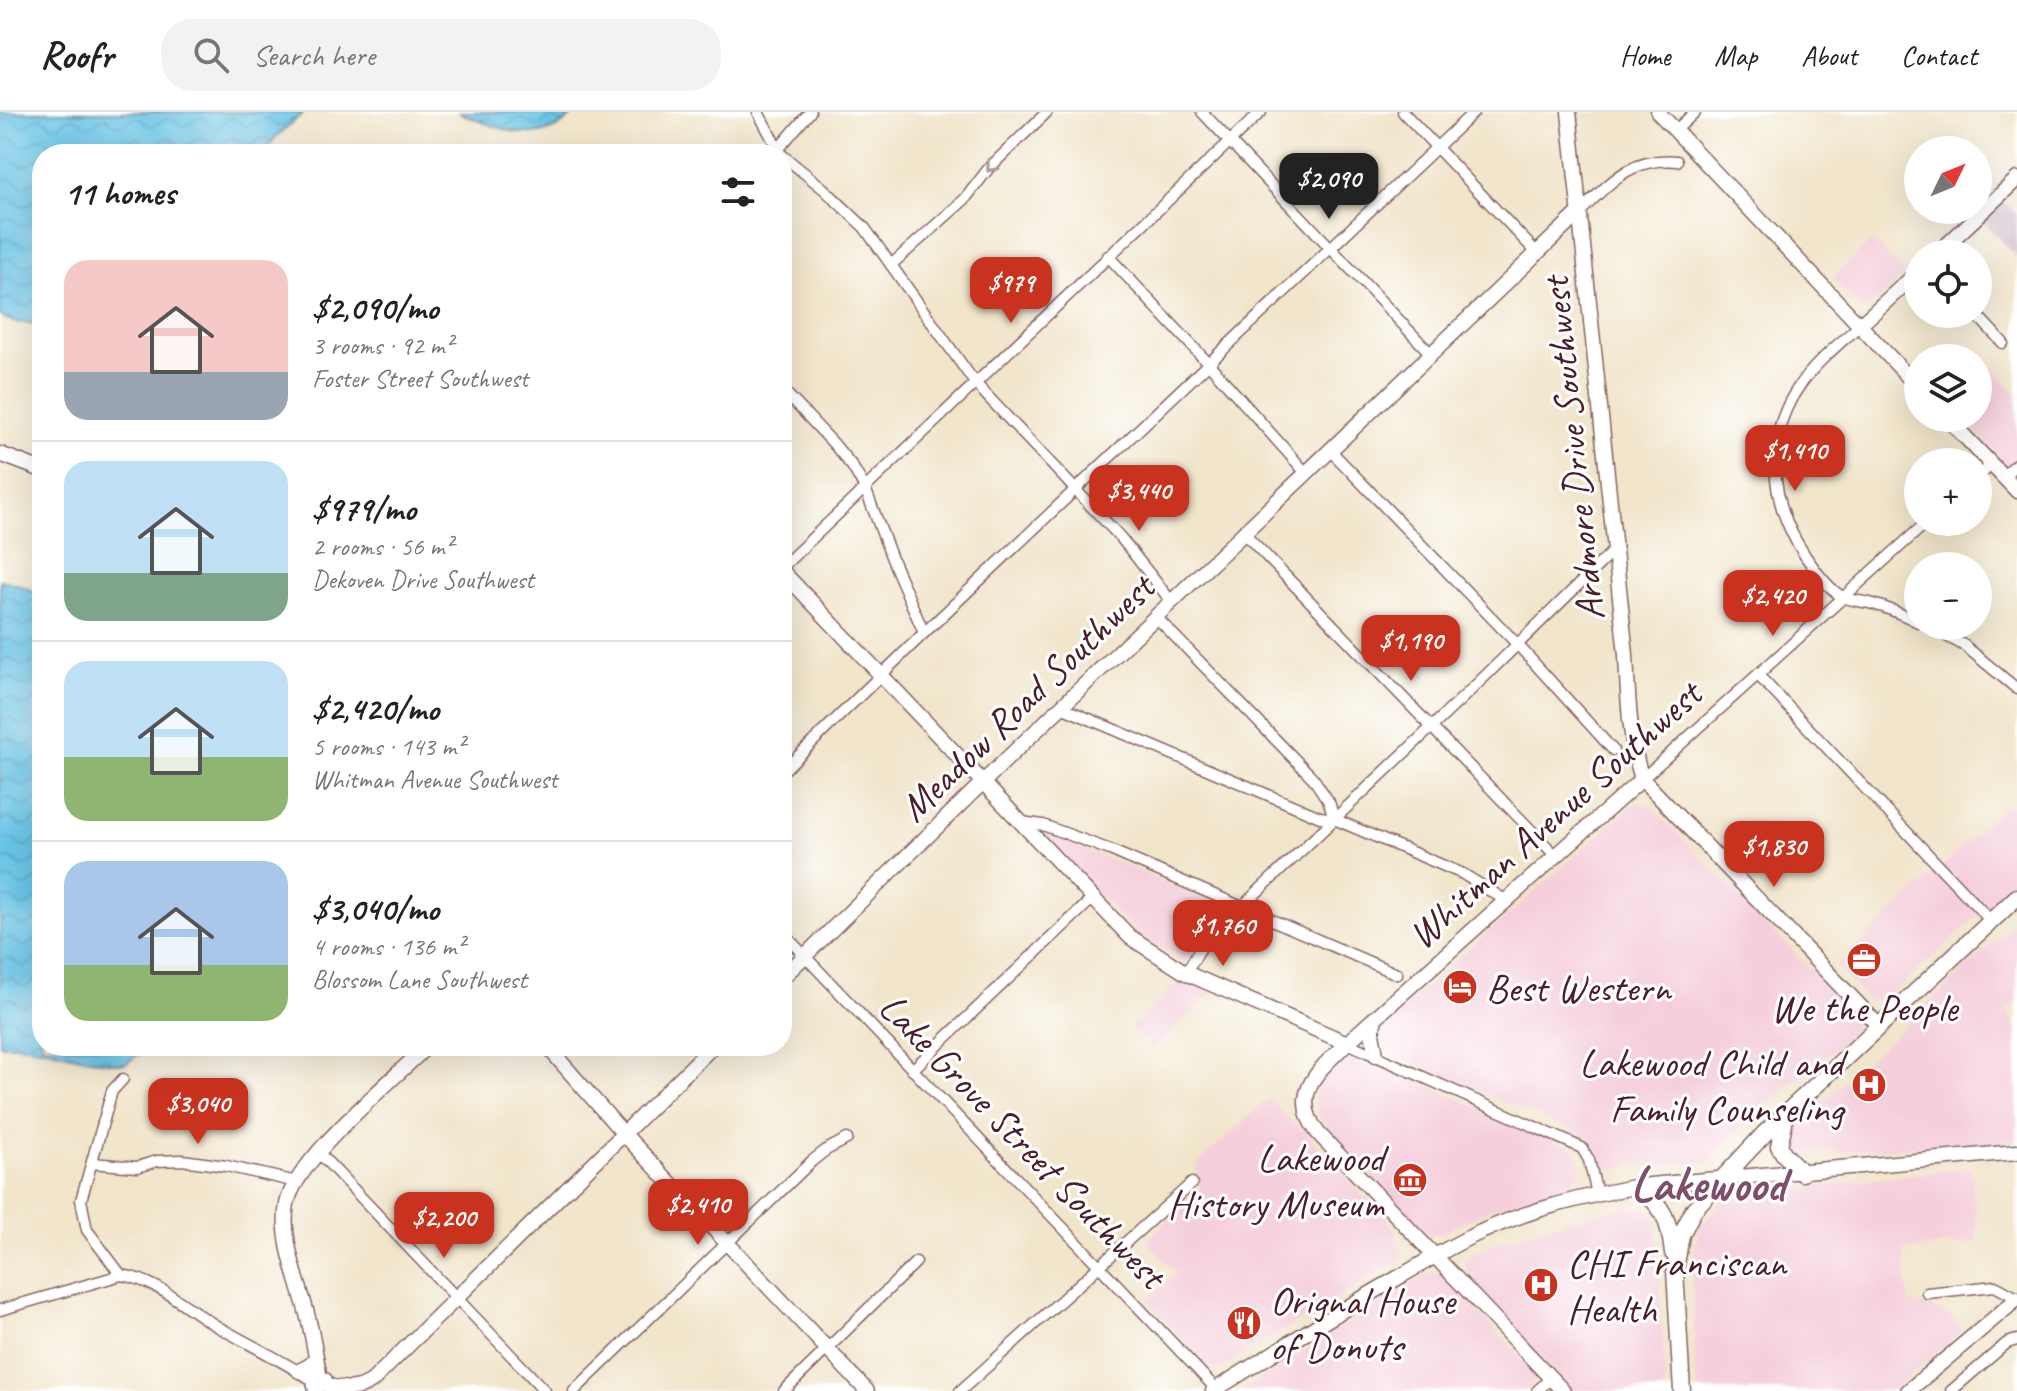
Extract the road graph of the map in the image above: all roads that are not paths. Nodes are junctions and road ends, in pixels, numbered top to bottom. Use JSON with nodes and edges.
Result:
{"nodes":[{"id":1,"x":758,"y":112,"type":"edge"},
{"id":2,"x":810,"y":112,"type":"edge"},
{"id":3,"x":1047,"y":112,"type":"edge"},
{"id":4,"x":1202,"y":112,"type":"edge"},
{"id":5,"x":1261,"y":112,"type":"edge"},
{"id":6,"x":1403,"y":112,"type":"edge"},
{"id":7,"x":1474,"y":112,"type":"edge"},
{"id":8,"x":1569,"y":112,"type":"edge"},
{"id":9,"x":1658,"y":112,"type":"edge"},
{"id":10,"x":1695,"y":112,"type":"edge"},
{"id":11,"x":1675,"y":131,"type":"junction"},
{"id":12,"x":1230,"y":141,"type":"junction"},
{"id":13,"x":774,"y":144,"type":"edge"},
{"id":14,"x":786,"y":144,"type":"edge"},
{"id":15,"x":1437,"y":148,"type":"junction"},
{"id":16,"x":1677,"y":161,"type":"dead end"},
{"id":17,"x":792,"y":164,"type":"edge"},
{"id":18,"x":2017,"y":179,"type":"edge"},
{"id":19,"x":1579,"y":213,"type":"junction"},
{"id":20,"x":1952,"y":240,"type":"edge"},
{"id":21,"x":1542,"y":247,"type":"junction"},
{"id":22,"x":1331,"y":248,"type":"junction"},
{"id":23,"x":1108,"y":256,"type":"junction"},
{"id":24,"x":1584,"y":262,"type":"junction"},
{"id":25,"x":891,"y":265,"type":"junction"},
{"id":26,"x":1904,"y":285,"type":"edge"},
{"id":27,"x":1860,"y":325,"type":"junction"},
{"id":28,"x":1989,"y":328,"type":"edge"},
{"id":29,"x":2003,"y":343,"type":"dead end"},
{"id":30,"x":1431,"y":354,"type":"junction"},
{"id":31,"x":1209,"y":364,"type":"junction"},
{"id":32,"x":1904,"y":372,"type":"edge"},
{"id":33,"x":975,"y":383,"type":"junction"},
{"id":34,"x":792,"y":400,"type":"edge"},
{"id":35,"x":1960,"y":432,"type":"edge"},
{"id":36,"x":1975,"y":448,"type":"edge"},
{"id":37,"x":1330,"y":450,"type":"junction"},
{"id":38,"x":0,"y":454,"type":"edge"},
{"id":39,"x":2017,"y":463,"type":"edge"},
{"id":40,"x":32,"y":466,"type":"edge"},
{"id":41,"x":1992,"y":466,"type":"edge"},
{"id":42,"x":1306,"y":473,"type":"junction"},
{"id":43,"x":2003,"y":477,"type":"junction"},
{"id":44,"x":865,"y":488,"type":"junction"},
{"id":45,"x":1076,"y":489,"type":"junction"},
{"id":46,"x":2017,"y":491,"type":"edge"},
{"id":47,"x":1244,"y":533,"type":"junction"},
{"id":48,"x":1911,"y":536,"type":"edge"},
{"id":49,"x":1614,"y":550,"type":"junction"},
{"id":50,"x":792,"y":559,"type":"edge"},
{"id":51,"x":792,"y":580,"type":"edge"},
{"id":52,"x":1843,"y":597,"type":"junction"},
{"id":53,"x":1171,"y":601,"type":"junction"},
{"id":54,"x":1904,"y":616,"type":"edge"},
{"id":55,"x":1156,"y":617,"type":"junction"},
{"id":56,"x":924,"y":633,"type":"junction"},
{"id":57,"x":1954,"y":640,"type":"edge"},
{"id":58,"x":1517,"y":644,"type":"junction"},
{"id":59,"x":882,"y":675,"type":"junction"},
{"id":60,"x":1758,"y":675,"type":"junction"},
{"id":61,"x":2017,"y":689,"type":"edge"},
{"id":62,"x":1061,"y":707,"type":"junction"},
{"id":63,"x":1430,"y":728,"type":"junction"},
{"id":64,"x":1613,"y":750,"type":"dead end"},
{"id":65,"x":792,"y":762,"type":"edge"},
{"id":66,"x":1642,"y":779,"type":"junction"},
{"id":67,"x":982,"y":783,"type":"junction"},
{"id":68,"x":1334,"y":819,"type":"junction"},
{"id":69,"x":1021,"y":822,"type":"junction"},
{"id":70,"x":1556,"y":856,"type":"junction"},
{"id":71,"x":2017,"y":897,"type":"edge"},
{"id":72,"x":1092,"y":899,"type":"junction"},
{"id":73,"x":1505,"y":900,"type":"junction"},
{"id":74,"x":1241,"y":908,"type":"junction"},
{"id":75,"x":1991,"y":921,"type":"junction"},
{"id":76,"x":792,"y":943,"type":"edge"},
{"id":77,"x":804,"y":956,"type":"junction"},
{"id":78,"x":792,"y":968,"type":"edge"},
{"id":79,"x":1186,"y":973,"type":"junction"},
{"id":80,"x":1397,"y":974,"type":"dead end"},
{"id":81,"x":1375,"y":1018,"type":"junction"},
{"id":82,"x":1879,"y":1026,"type":"junction"},
{"id":83,"x":1347,"y":1043,"type":"junction"},
{"id":84,"x":1376,"y":1055,"type":"junction"},
{"id":85,"x":417,"y":1056,"type":"edge"},
{"id":86,"x":556,"y":1056,"type":"edge"},
{"id":87,"x":703,"y":1056,"type":"edge"},
{"id":88,"x":912,"y":1070,"type":"junction"},
{"id":89,"x":123,"y":1079,"type":"dead end"},
{"id":90,"x":1786,"y":1113,"type":"junction"},
{"id":91,"x":623,"y":1133,"type":"junction"},
{"id":92,"x":847,"y":1139,"type":"dead end"},
{"id":93,"x":318,"y":1152,"type":"junction"},
{"id":94,"x":2017,"y":1152,"type":"edge"},
{"id":95,"x":92,"y":1163,"type":"junction"},
{"id":96,"x":1802,"y":1173,"type":"junction"},
{"id":97,"x":1719,"y":1180,"type":"junction"},
{"id":98,"x":297,"y":1182,"type":"junction"},
{"id":99,"x":1192,"y":1183,"type":"dead end"},
{"id":100,"x":1639,"y":1186,"type":"junction"},
{"id":101,"x":1597,"y":1194,"type":"junction"},
{"id":102,"x":728,"y":1242,"type":"junction"},
{"id":103,"x":1436,"y":1255,"type":"junction"},
{"id":104,"x":916,"y":1262,"type":"dead end"},
{"id":105,"x":1099,"y":1266,"type":"junction"},
{"id":106,"x":1675,"y":1270,"type":"junction"},
{"id":107,"x":121,"y":1275,"type":"junction"},
{"id":108,"x":1927,"y":1293,"type":"dead end"},
{"id":109,"x":457,"y":1299,"type":"junction"},
{"id":110,"x":2017,"y":1299,"type":"edge"},
{"id":111,"x":0,"y":1310,"type":"edge"},
{"id":112,"x":2017,"y":1340,"type":"edge"},
{"id":113,"x":828,"y":1348,"type":"junction"},
{"id":114,"x":316,"y":1358,"type":"junction"},
{"id":115,"x":299,"y":1371,"type":"junction"},
{"id":116,"x":1551,"y":1378,"type":"junction"},
{"id":117,"x":321,"y":1385,"type":"edge"},
{"id":118,"x":1216,"y":1390,"type":"edge"},
{"id":119,"x":545,"y":1391,"type":"edge"},
{"id":120,"x":574,"y":1391,"type":"edge"},
{"id":121,"x":784,"y":1391,"type":"edge"},
{"id":122,"x":867,"y":1391,"type":"edge"},
{"id":123,"x":960,"y":1391,"type":"edge"},
{"id":124,"x":1537,"y":1391,"type":"edge"},
{"id":125,"x":1563,"y":1391,"type":"edge"},
{"id":126,"x":1682,"y":1391,"type":"edge"},
{"id":127,"x":1908,"y":1391,"type":"edge"},
{"id":128,"x":1951,"y":1391,"type":"edge"}],
"edges":[{"from":1,"to":13,"type":"street"},
{"from":2,"to":14,"type":"street"},
{"from":3,"to":25,"type":"street","one_way":true},
{"from":4,"to":12,"type":"street"},
{"from":5,"to":12,"type":"street"},
{"from":6,"to":15,"type":"street"},
{"from":7,"to":15,"type":"street"},
{"from":8,"to":19,"type":"street","name":"Ardmore Drive Southwest"},
{"from":9,"to":11,"type":"street"},
{"from":10,"to":11,"type":"street"},
{"from":11,"to":27,"type":"street"},
{"from":12,"to":22,"type":"street"},
{"from":12,"to":23,"type":"street"},
{"from":15,"to":21,"type":"street"},
{"from":15,"to":22,"type":"street"},
{"from":16,"to":19,"type":"street","name":"Meadow Road Southwest"},
{"from":17,"to":25,"type":"street"},
{"from":18,"to":20,"type":"street"},
{"from":19,"to":21,"type":"street","name":"Meadow Road Southwest"},
{"from":19,"to":24,"type":"street","name":"Ardmore Drive Southwest"},
{"from":21,"to":24,"type":"street"},
{"from":21,"to":30,"type":"street","name":"Meadow Road Southwest"},
{"from":22,"to":30,"type":"street"},
{"from":22,"to":31,"type":"street"},
{"from":23,"to":31,"type":"street"},
{"from":23,"to":33,"type":"street"},
{"from":24,"to":49,"type":"street","name":"Ardmore Drive Southwest"},
{"from":25,"to":33,"type":"street"},
{"from":26,"to":27,"type":"street"},
{"from":27,"to":32,"type":"street"},
{"from":27,"to":52,"type":"street"},
{"from":28,"to":29,"type":"street"},
{"from":30,"to":37,"type":"street","name":"Meadow Road Southwest"},
{"from":31,"to":42,"type":"street"},
{"from":31,"to":45,"type":"street"},
{"from":33,"to":44,"type":"street"},
{"from":33,"to":45,"type":"street"},
{"from":34,"to":44,"type":"street"},
{"from":35,"to":36,"type":"street"},
{"from":37,"to":42,"type":"street","name":"Meadow Road Southwest"},
{"from":37,"to":58,"type":"street"},
{"from":38,"to":40,"type":"street"},
{"from":39,"to":43,"type":"street"},
{"from":41,"to":43,"type":"street"},
{"from":42,"to":47,"type":"street","name":"Meadow Road Southwest"},
{"from":43,"to":46,"type":"street"},
{"from":44,"to":50,"type":"street"},
{"from":44,"to":56,"type":"street"},
{"from":45,"to":53,"type":"street"},
{"from":45,"to":56,"type":"street"},
{"from":47,"to":53,"type":"street","name":"Meadow Road Southwest"},
{"from":47,"to":63,"type":"street"},
{"from":48,"to":52,"type":"street","name":"Whitman Avenue Southwest"},
{"from":49,"to":58,"type":"street"},
{"from":49,"to":66,"type":"street","name":"Ardmore Drive Southwest"},
{"from":51,"to":59,"type":"street"},
{"from":52,"to":54,"type":"street"},
{"from":52,"to":60,"type":"street","name":"Whitman Avenue Southwest"},
{"from":53,"to":55,"type":"street","name":"Meadow Road Southwest"},
{"from":55,"to":62,"type":"street","name":"Meadow Road Southwest"},
{"from":55,"to":68,"type":"street"},
{"from":56,"to":59,"type":"street"},
{"from":57,"to":61,"type":"street"},
{"from":58,"to":63,"type":"street"},
{"from":58,"to":64,"type":"street"},
{"from":59,"to":65,"type":"street"},
{"from":59,"to":67,"type":"street"},
{"from":60,"to":66,"type":"street","name":"Whitman Avenue Southwest"},
{"from":60,"to":75,"type":"street"},
{"from":62,"to":67,"type":"street","name":"Meadow Road Southwest"},
{"from":62,"to":68,"type":"street"},
{"from":63,"to":68,"type":"street"},
{"from":63,"to":70,"type":"street"},
{"from":66,"to":70,"type":"street","name":"Whitman Avenue Southwest"},
{"from":66,"to":82,"type":"street"},
{"from":67,"to":69,"type":"street"},
{"from":67,"to":77,"type":"street","name":"Meadow Road Southwest"},
{"from":68,"to":73,"type":"street"},
{"from":68,"to":74,"type":"street"},
{"from":69,"to":72,"type":"street"},
{"from":69,"to":74,"type":"street"},
{"from":70,"to":73,"type":"street","name":"Whitman Avenue Southwest"},
{"from":71,"to":75,"type":"main road"},
{"from":72,"to":79,"type":"street"},
{"from":72,"to":88,"type":"street"},
{"from":73,"to":81,"type":"street","name":"Whitman Avenue Southwest"},
{"from":74,"to":79,"type":"street"},
{"from":74,"to":80,"type":"street"},
{"from":75,"to":82,"type":"main road"},
{"from":76,"to":77,"type":"street","name":"Lake Grove Street Southwest"},
{"from":77,"to":78,"type":"street","name":"Meadow Road Southwest"},
{"from":77,"to":88,"type":"street","name":"Lake Grove Street Southwest"},
{"from":79,"to":83,"type":"street"},
{"from":81,"to":83,"type":"street","name":"Whitman Avenue Southwest"},
{"from":81,"to":84,"type":"street"},
{"from":82,"to":90,"type":"main road"},
{"from":83,"to":84,"type":"street"},
{"from":83,"to":103,"type":"street","name":"Whitman Avenue Southwest"},
{"from":84,"to":101,"type":"street"},
{"from":85,"to":93,"type":"street"},
{"from":86,"to":91,"type":"street"},
{"from":87,"to":91,"type":"street"},
{"from":88,"to":105,"type":"street","name":"Lake Grove Street Southwest"},
{"from":89,"to":95,"type":"street"},
{"from":90,"to":96,"type":"main road"},
{"from":90,"to":97,"type":"main road"},
{"from":91,"to":102,"type":"street"},
{"from":91,"to":109,"type":"street"},
{"from":92,"to":102,"type":"street"},
{"from":93,"to":98,"type":"street"},
{"from":93,"to":109,"type":"street"},
{"from":94,"to":96,"type":"street"},
{"from":95,"to":98,"type":"street"},
{"from":95,"to":107,"type":"street"},
{"from":96,"to":97,"type":"street"},
{"from":97,"to":100,"type":"street"},
{"from":97,"to":106,"type":"main road"},
{"from":98,"to":114,"type":"street"},
{"from":99,"to":105,"type":"street"},
{"from":100,"to":101,"type":"street"},
{"from":100,"to":106,"type":"main road"},
{"from":101,"to":103,"type":"street"},
{"from":102,"to":113,"type":"street"},
{"from":102,"to":120,"type":"street"},
{"from":103,"to":116,"type":"street"},
{"from":103,"to":118,"type":"street"},
{"from":104,"to":113,"type":"street"},
{"from":105,"to":118,"type":"street","name":"Lake Grove Street Southwest"},
{"from":105,"to":123,"type":"street"},
{"from":106,"to":126,"type":"main road"},
{"from":107,"to":111,"type":"street"},
{"from":107,"to":115,"type":"street"},
{"from":108,"to":110,"type":"street"},
{"from":109,"to":117,"type":"street"},
{"from":109,"to":119,"type":"street"},
{"from":110,"to":127,"type":"street"},
{"from":112,"to":128,"type":"street"},
{"from":113,"to":121,"type":"street"},
{"from":113,"to":122,"type":"street"},
{"from":114,"to":115,"type":"street"},
{"from":114,"to":117,"type":"street"},
{"from":115,"to":117,"type":"street"},
{"from":116,"to":124,"type":"street"},
{"from":116,"to":125,"type":"street"}]}
